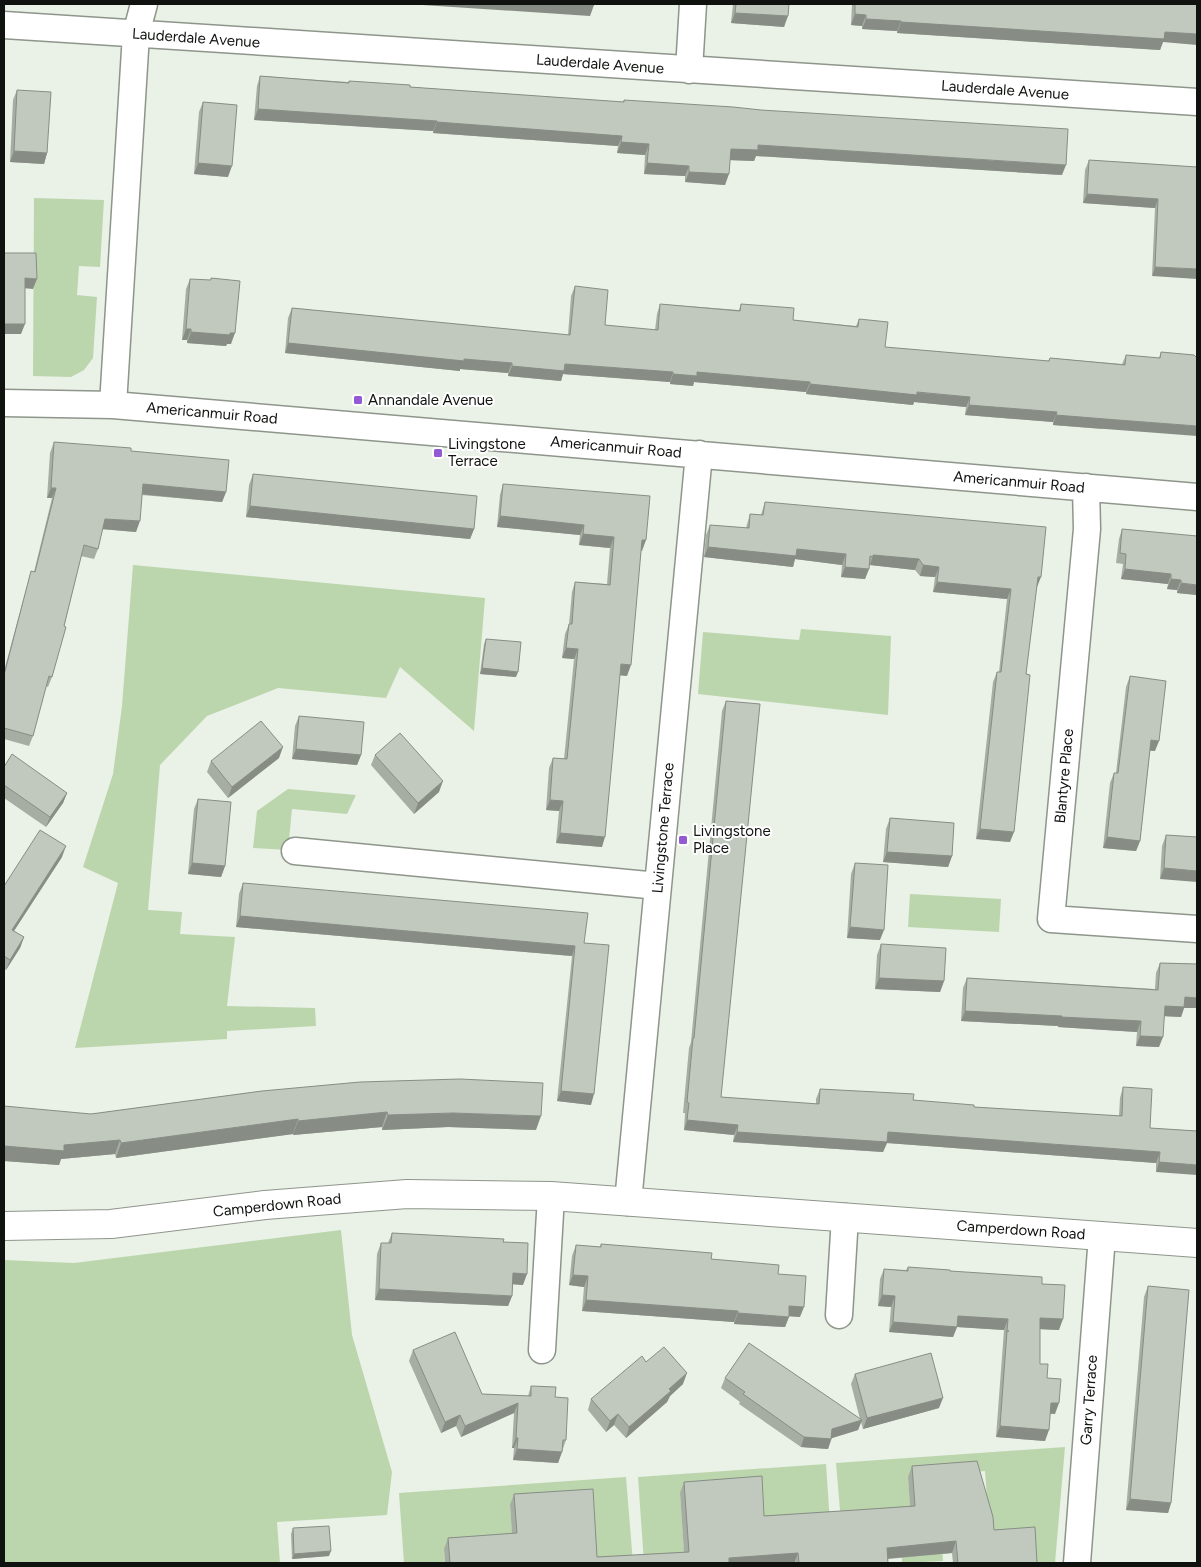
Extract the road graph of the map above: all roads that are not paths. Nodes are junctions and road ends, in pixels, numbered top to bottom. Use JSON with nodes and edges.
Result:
{"nodes":[{"id":1,"x":144,"y":4,"type":"edge"},
{"id":2,"x":693,"y":4,"type":"edge"},
{"id":3,"x":4,"y":25,"type":"edge"},
{"id":4,"x":136,"y":34,"type":"junction"},
{"id":5,"x":689,"y":70,"type":"junction"},
{"id":6,"x":1197,"y":102,"type":"edge"},
{"id":7,"x":4,"y":403,"type":"edge"},
{"id":8,"x":113,"y":405,"type":"junction"},
{"id":9,"x":699,"y":454,"type":"junction"},
{"id":10,"x":1086,"y":488,"type":"junction"},
{"id":11,"x":1197,"y":497,"type":"edge"},
{"id":12,"x":295,"y":852,"type":"dead end"},
{"id":13,"x":658,"y":886,"type":"junction"},
{"id":14,"x":1197,"y":929,"type":"edge"},
{"id":15,"x":551,"y":1196,"type":"junction"},
{"id":16,"x":628,"y":1202,"type":"junction"},
{"id":17,"x":845,"y":1218,"type":"junction"},
{"id":18,"x":4,"y":1226,"type":"edge"},
{"id":19,"x":1102,"y":1236,"type":"junction"},
{"id":20,"x":1197,"y":1243,"type":"edge"},
{"id":21,"x":838,"y":1315,"type":"dead end"},
{"id":22,"x":542,"y":1350,"type":"dead end"},
{"id":23,"x":1077,"y":1563,"type":"edge"}],
"edges":[{"from":1,"to":4,"type":"street"},
{"from":2,"to":5,"type":"street"},
{"from":3,"to":4,"type":"street","name":"Lauderdale Avenue"},
{"from":4,"to":5,"type":"street","name":"Lauderdale Avenue"},
{"from":4,"to":8,"type":"street"},
{"from":5,"to":6,"type":"street","name":"Lauderdale Avenue"},
{"from":7,"to":8,"type":"street","name":"Americanmuir Road"},
{"from":8,"to":9,"type":"street","name":"Americanmuir Road"},
{"from":9,"to":10,"type":"street","name":"Americanmuir Road"},
{"from":9,"to":13,"type":"street","name":"Livingstone Terrace"},
{"from":10,"to":11,"type":"street","name":"Americanmuir Road"},
{"from":10,"to":14,"type":"street","name":"Blantyre Place"},
{"from":12,"to":13,"type":"street"},
{"from":13,"to":16,"type":"street","name":"Livingstone Terrace"},
{"from":15,"to":16,"type":"street","name":"Camperdown Road"},
{"from":15,"to":18,"type":"street","name":"Camperdown Road"},
{"from":15,"to":22,"type":"street"},
{"from":16,"to":17,"type":"street","name":"Camperdown Road"},
{"from":17,"to":19,"type":"street","name":"Camperdown Road"},
{"from":17,"to":21,"type":"street"},
{"from":19,"to":20,"type":"street","name":"Camperdown Road"},
{"from":19,"to":23,"type":"street","name":"Garry Terrace"}]}
